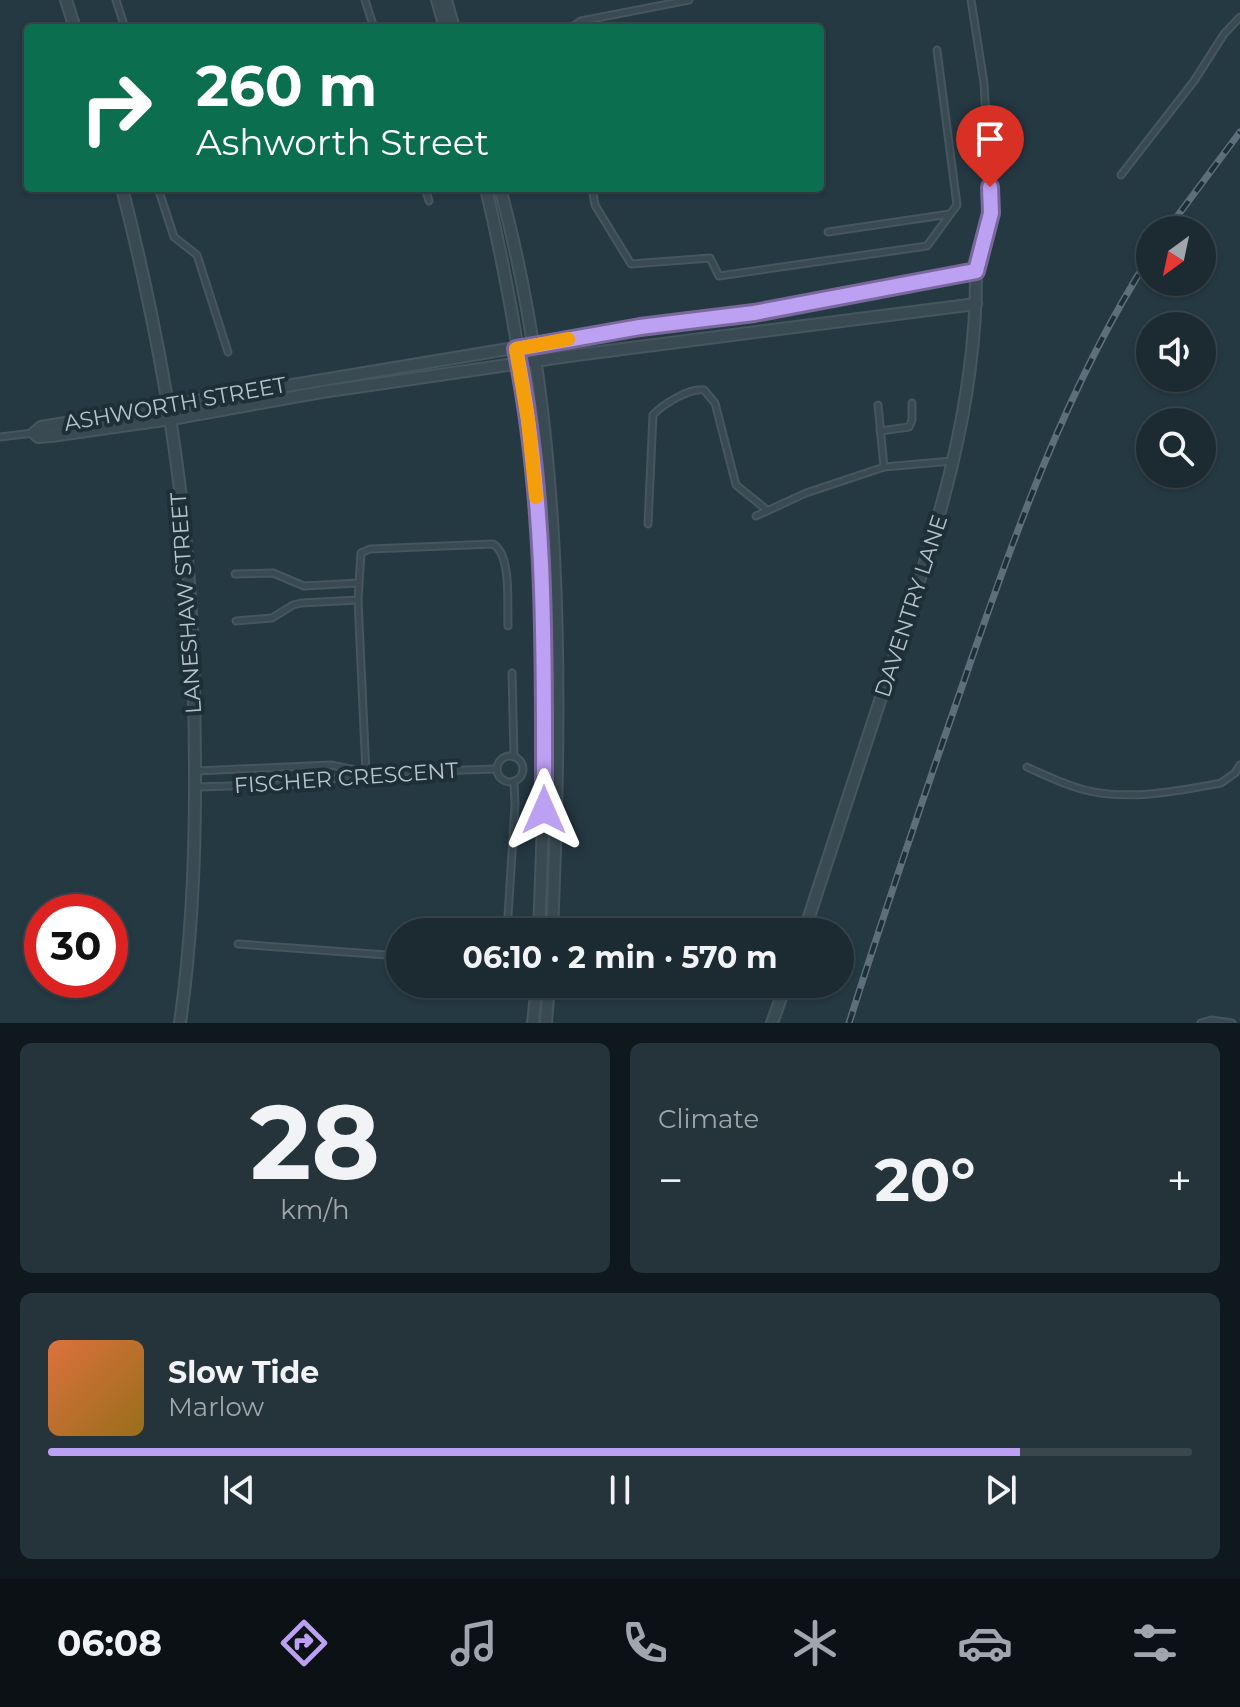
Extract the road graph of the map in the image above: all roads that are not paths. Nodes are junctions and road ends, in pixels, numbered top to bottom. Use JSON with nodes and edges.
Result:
{"nodes":[{"id":1,"x":66,"y":0,"type":"edge"},
{"id":2,"x":116,"y":0,"type":"edge"},
{"id":3,"x":365,"y":0,"type":"edge"},
{"id":4,"x":437,"y":0,"type":"edge"},
{"id":5,"x":446,"y":0,"type":"edge"},
{"id":6,"x":689,"y":0,"type":"edge"},
{"id":7,"x":971,"y":0,"type":"edge"},
{"id":8,"x":1240,"y":17,"type":"edge"},
{"id":9,"x":74,"y":24,"type":"edge"},
{"id":10,"x":124,"y":24,"type":"edge"},
{"id":11,"x":373,"y":24,"type":"edge"},
{"id":12,"x":444,"y":24,"type":"edge"},
{"id":13,"x":453,"y":24,"type":"edge"},
{"id":14,"x":577,"y":24,"type":"edge"},
{"id":15,"x":937,"y":50,"type":"dead end"},
{"id":16,"x":1121,"y":175,"type":"dead end"},
{"id":17,"x":123,"y":192,"type":"edge"},
{"id":18,"x":159,"y":192,"type":"edge"},
{"id":19,"x":426,"y":192,"type":"edge"},
{"id":20,"x":487,"y":192,"type":"edge"},
{"id":21,"x":501,"y":192,"type":"edge"},
{"id":22,"x":593,"y":192,"type":"edge"},
{"id":23,"x":429,"y":201,"type":"dead end"},
{"id":24,"x":951,"y":213,"type":"junction"},
{"id":25,"x":828,"y":232,"type":"dead end"},
{"id":26,"x":976,"y":271,"type":"junction"},
{"id":27,"x":976,"y":304,"type":"junction"},
{"id":28,"x":534,"y":345,"type":"junction"},
{"id":29,"x":516,"y":349,"type":"junction"},
{"id":30,"x":228,"y":352,"type":"dead end"},
{"id":31,"x":537,"y":363,"type":"junction"},
{"id":32,"x":519,"y":365,"type":"junction"},
{"id":33,"x":912,"y":403,"type":"dead end"},
{"id":34,"x":168,"y":405,"type":"junction"},
{"id":35,"x":878,"y":405,"type":"dead end"},
{"id":36,"x":171,"y":419,"type":"junction"},
{"id":37,"x":880,"y":431,"type":"junction"},
{"id":38,"x":34,"y":433,"type":"junction"},
{"id":39,"x":0,"y":437,"type":"edge"},
{"id":40,"x":953,"y":461,"type":"junction"},
{"id":41,"x":884,"y":467,"type":"junction"},
{"id":42,"x":767,"y":510,"type":"junction"},
{"id":43,"x":756,"y":516,"type":"dead end"},
{"id":44,"x":648,"y":524,"type":"dead end"},
{"id":45,"x":235,"y":574,"type":"dead end"},
{"id":46,"x":358,"y":583,"type":"junction"},
{"id":47,"x":358,"y":600,"type":"junction"},
{"id":48,"x":236,"y":621,"type":"dead end"},
{"id":49,"x":508,"y":626,"type":"dead end"},
{"id":50,"x":512,"y":673,"type":"dead end"},
{"id":51,"x":514,"y":757,"type":"junction"},
{"id":52,"x":1240,"y":765,"type":"edge"},
{"id":53,"x":1027,"y":767,"type":"dead end"},
{"id":54,"x":497,"y":769,"type":"junction"},
{"id":55,"x":195,"y":771,"type":"junction"},
{"id":56,"x":366,"y":773,"type":"junction"},
{"id":57,"x":514,"y":781,"type":"junction"},
{"id":58,"x":195,"y":787,"type":"junction"},
{"id":59,"x":508,"y":918,"type":"edge"},
{"id":60,"x":540,"y":918,"type":"edge"},
{"id":61,"x":553,"y":918,"type":"edge"},
{"id":62,"x":809,"y":918,"type":"edge"},
{"id":63,"x":238,"y":944,"type":"dead end"},
{"id":64,"x":386,"y":955,"type":"edge"},
{"id":65,"x":536,"y":998,"type":"edge"},
{"id":66,"x":548,"y":998,"type":"edge"},
{"id":67,"x":781,"y":998,"type":"edge"},
{"id":68,"x":180,"y":1023,"type":"edge"},
{"id":69,"x":533,"y":1023,"type":"edge"},
{"id":70,"x":546,"y":1023,"type":"edge"},
{"id":71,"x":772,"y":1023,"type":"edge"},
{"id":72,"x":1201,"y":1023,"type":"edge"},
{"id":73,"x":1232,"y":1023,"type":"edge"}],
"edges":[{"from":1,"to":9,"type":"street"},
{"from":2,"to":10,"type":"lane"},
{"from":3,"to":11,"type":"lane"},
{"from":4,"to":12,"type":"street"},
{"from":5,"to":13,"type":"street"},
{"from":6,"to":14,"type":"lane"},
{"from":7,"to":26,"type":"lane"},
{"from":8,"to":16,"type":"lane"},
{"from":15,"to":24,"type":"lane"},
{"from":17,"to":34,"type":"street","name":"LANESHAW STREET"},
{"from":18,"to":30,"type":"lane"},
{"from":19,"to":23,"type":"lane"},
{"from":20,"to":29,"type":"street"},
{"from":21,"to":28,"type":"street"},
{"from":22,"to":24,"type":"lane"},
{"from":24,"to":25,"type":"lane"},
{"from":26,"to":27,"type":"street","name":"DAVENTRY LANE"},
{"from":26,"to":28,"type":"street","name":"ASHWORTH STREET"},
{"from":27,"to":31,"type":"street","name":"ASHWORTH STREET"},
{"from":27,"to":40,"type":"street","name":"DAVENTRY LANE"},
{"from":28,"to":29,"type":"street","name":"ASHWORTH STREET"},
{"from":28,"to":31,"type":"street"},
{"from":29,"to":32,"type":"street"},
{"from":29,"to":34,"type":"street","name":"ASHWORTH STREET"},
{"from":31,"to":32,"type":"street","name":"ASHWORTH STREET"},
{"from":31,"to":61,"type":"street"},
{"from":32,"to":36,"type":"street","name":"ASHWORTH STREET"},
{"from":32,"to":60,"type":"street"},
{"from":33,"to":37,"type":"lane"},
{"from":34,"to":36,"type":"street","name":"LANESHAW STREET"},
{"from":34,"to":38,"type":"street","name":"ASHWORTH STREET"},
{"from":35,"to":37,"type":"lane"},
{"from":36,"to":38,"type":"street","name":"ASHWORTH STREET"},
{"from":36,"to":55,"type":"street","name":"LANESHAW STREET"},
{"from":37,"to":41,"type":"lane"},
{"from":38,"to":39,"type":"lane"},
{"from":40,"to":41,"type":"lane"},
{"from":40,"to":62,"type":"street","name":"DAVENTRY LANE"},
{"from":41,"to":42,"type":"lane"},
{"from":42,"to":43,"type":"lane"},
{"from":42,"to":44,"type":"lane"},
{"from":45,"to":46,"type":"lane"},
{"from":46,"to":47,"type":"lane"},
{"from":46,"to":49,"type":"lane"},
{"from":47,"to":48,"type":"lane"},
{"from":47,"to":56,"type":"lane"},
{"from":50,"to":51,"type":"lane"},
{"from":51,"to":54,"type":"lane"},
{"from":51,"to":57,"type":"lane"},
{"from":52,"to":53,"type":"lane"},
{"from":54,"to":56,"type":"lane","name":"FISCHER CRESCENT"},
{"from":54,"to":57,"type":"lane"},
{"from":55,"to":56,"type":"lane"},
{"from":55,"to":58,"type":"street","name":"LANESHAW STREET"},
{"from":56,"to":58,"type":"lane","name":"FISCHER CRESCENT"},
{"from":57,"to":59,"type":"lane"},
{"from":58,"to":68,"type":"street","name":"LANESHAW STREET"},
{"from":63,"to":64,"type":"lane"},
{"from":65,"to":69,"type":"street"},
{"from":66,"to":70,"type":"street"},
{"from":67,"to":71,"type":"street"},
{"from":72,"to":73,"type":"lane"}]}
